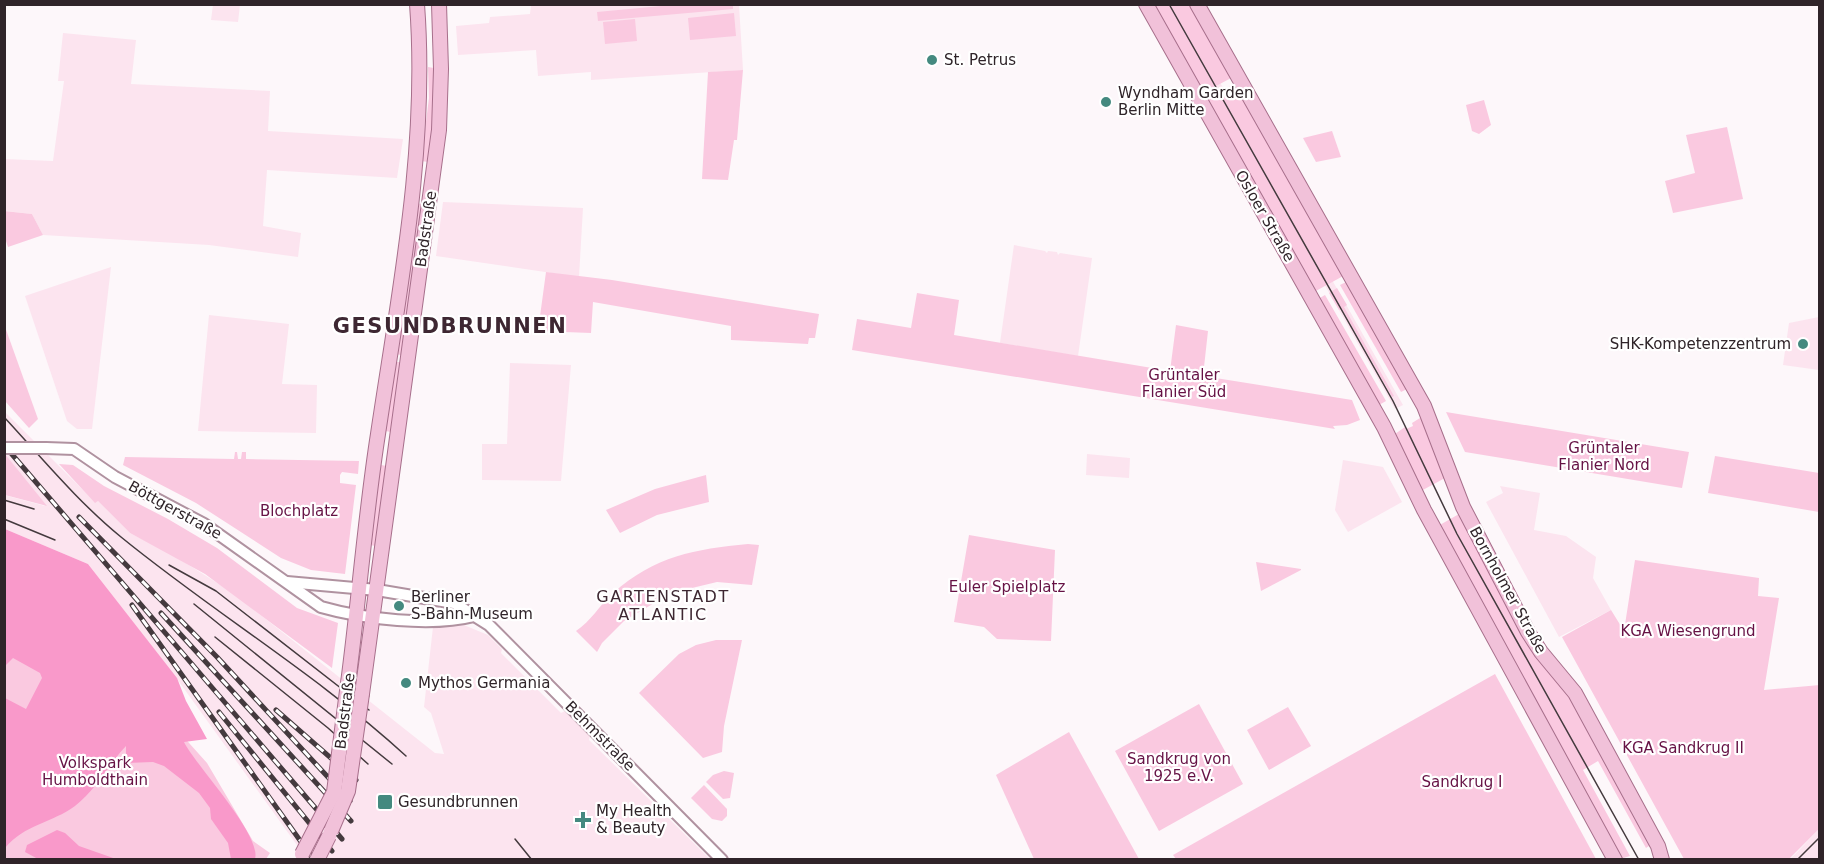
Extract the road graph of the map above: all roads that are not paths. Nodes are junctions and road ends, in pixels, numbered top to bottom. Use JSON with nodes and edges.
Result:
{"nodes":[{"id":1,"x":417,"y":4,"type":"edge"},
{"id":2,"x":439,"y":4,"type":"edge"},
{"id":3,"x":1146,"y":4,"type":"edge"},
{"id":4,"x":1197,"y":4,"type":"edge"},
{"id":5,"x":4,"y":448,"type":"edge"},
{"id":6,"x":375,"y":451,"type":"junction"},
{"id":7,"x":394,"y":453,"type":"junction"},
{"id":8,"x":287,"y":582,"type":"junction"},
{"id":9,"x":358,"y":588,"type":"junction"},
{"id":10,"x":377,"y":590,"type":"junction"},
{"id":11,"x":356,"y":614,"type":"junction"},
{"id":12,"x":474,"y":616,"type":"junction"},
{"id":13,"x":374,"y":617,"type":"junction"},
{"id":14,"x":300,"y":857,"type":"edge"},
{"id":15,"x":317,"y":860,"type":"edge"},
{"id":16,"x":723,"y":860,"type":"edge"},
{"id":17,"x":1615,"y":860,"type":"edge"},
{"id":18,"x":1662,"y":860,"type":"edge"}],
"edges":[{"from":1,"to":6,"type":"main road","name":"Badstraße"},
{"from":2,"to":7,"type":"main road","name":"Badstraße"},
{"from":3,"to":17,"type":"main road","name":"Osloer Straße"},
{"from":4,"to":18,"type":"main road","name":"Bornholmer Straße"},
{"from":5,"to":8,"type":"street","name":"Böttgerstraße","bridge":true},
{"from":6,"to":7,"type":"main road"},
{"from":6,"to":9,"type":"main road","name":"Badstraße"},
{"from":7,"to":10,"type":"main road","name":"Badstraße"},
{"from":8,"to":9,"type":"street"},
{"from":8,"to":11,"type":"street","name":"Böttgerstraße"},
{"from":9,"to":10,"type":"street","name":"Behmstraße"},
{"from":9,"to":11,"type":"main road","name":"Badstraße"},
{"from":10,"to":12,"type":"street","name":"Behmstraße"},
{"from":10,"to":13,"type":"main road","name":"Badstraße"},
{"from":11,"to":13,"type":"street","name":"Böttgerstraße"},
{"from":11,"to":14,"type":"main road","name":"Badstraße","bridge":true},
{"from":12,"to":13,"type":"street"},
{"from":12,"to":16,"type":"street","name":"Behmstraße"},
{"from":13,"to":15,"type":"main road","name":"Badstraße","bridge":true}]}
